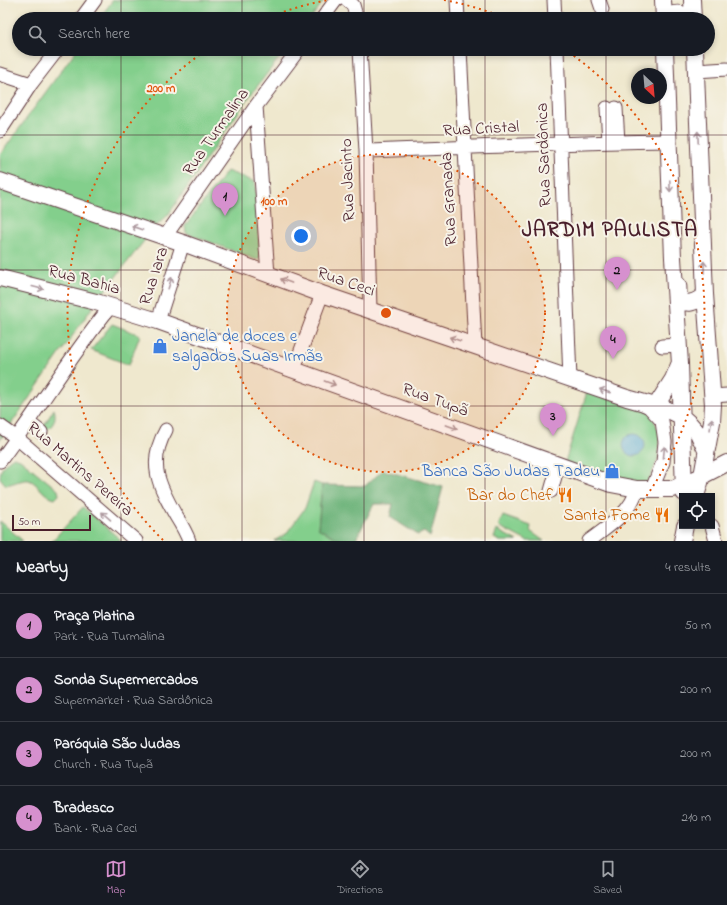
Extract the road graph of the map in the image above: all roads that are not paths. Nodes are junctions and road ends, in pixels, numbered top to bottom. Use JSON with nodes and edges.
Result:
{"nodes":[{"id":1,"x":336,"y":0,"type":"edge"},
{"id":2,"x":347,"y":0,"type":"edge"},
{"id":3,"x":458,"y":0,"type":"edge"},
{"id":4,"x":554,"y":0,"type":"edge"},
{"id":5,"x":663,"y":0,"type":"edge"},
{"id":6,"x":692,"y":0,"type":"edge"},
{"id":7,"x":93,"y":1,"type":"edge"},
{"id":8,"x":86,"y":12,"type":"edge"},
{"id":9,"x":327,"y":12,"type":"edge"},
{"id":10,"x":355,"y":12,"type":"edge"},
{"id":11,"x":458,"y":12,"type":"edge"},
{"id":12,"x":555,"y":12,"type":"edge"},
{"id":13,"x":664,"y":12,"type":"edge"},
{"id":14,"x":692,"y":12,"type":"edge"},
{"id":15,"x":53,"y":56,"type":"edge"},
{"id":16,"x":295,"y":56,"type":"edge"},
{"id":17,"x":360,"y":56,"type":"edge"},
{"id":18,"x":460,"y":56,"type":"edge"},
{"id":19,"x":557,"y":56,"type":"edge"},
{"id":20,"x":665,"y":56,"type":"edge"},
{"id":21,"x":695,"y":56,"type":"edge"},
{"id":22,"x":727,"y":69,"type":"edge"},
{"id":23,"x":696,"y":71,"type":"junction"},
{"id":24,"x":0,"y":74,"type":"edge"},
{"id":25,"x":31,"y":84,"type":"junction"},
{"id":26,"x":256,"y":106,"type":"junction"},
{"id":27,"x":611,"y":108,"type":"dead end"},
{"id":28,"x":0,"y":131,"type":"edge"},
{"id":29,"x":669,"y":141,"type":"junction"},
{"id":30,"x":614,"y":142,"type":"junction"},
{"id":31,"x":562,"y":143,"type":"junction"},
{"id":32,"x":465,"y":148,"type":"junction"},
{"id":33,"x":366,"y":151,"type":"junction"},
{"id":34,"x":0,"y":181,"type":"edge"},
{"id":35,"x":164,"y":238,"type":"junction"},
{"id":36,"x":183,"y":243,"type":"junction"},
{"id":37,"x":673,"y":258,"type":"junction"},
{"id":38,"x":268,"y":275,"type":"junction"},
{"id":39,"x":0,"y":278,"type":"edge"},
{"id":40,"x":322,"y":294,"type":"junction"},
{"id":41,"x":705,"y":294,"type":"junction"},
{"id":42,"x":111,"y":306,"type":"junction"},
{"id":43,"x":370,"y":310,"type":"junction"},
{"id":44,"x":158,"y":320,"type":"junction"},
{"id":45,"x":679,"y":345,"type":"junction"},
{"id":46,"x":475,"y":346,"type":"junction"},
{"id":47,"x":662,"y":346,"type":"dead end"},
{"id":48,"x":680,"y":364,"type":"junction"},
{"id":49,"x":294,"y":369,"type":"junction"},
{"id":50,"x":570,"y":379,"type":"junction"},
{"id":51,"x":720,"y":396,"type":"edge"},
{"id":52,"x":626,"y":398,"type":"junction"},
{"id":53,"x":655,"y":407,"type":"junction"},
{"id":54,"x":681,"y":416,"type":"junction"},
{"id":55,"x":29,"y":423,"type":"junction"},
{"id":56,"x":0,"y":426,"type":"edge"},
{"id":57,"x":166,"y":430,"type":"dead end"},
{"id":58,"x":41,"y":432,"type":"dead end"},
{"id":59,"x":17,"y":438,"type":"junction"},
{"id":60,"x":706,"y":450,"type":"junction"},
{"id":61,"x":0,"y":461,"type":"edge"},
{"id":62,"x":727,"y":463,"type":"edge"},
{"id":63,"x":558,"y":466,"type":"junction"},
{"id":64,"x":702,"y":476,"type":"junction"},
{"id":65,"x":645,"y":489,"type":"junction"},
{"id":66,"x":551,"y":490,"type":"dead end"},
{"id":67,"x":684,"y":490,"type":"edge"},
{"id":68,"x":697,"y":493,"type":"edge"},
{"id":69,"x":684,"y":529,"type":"edge"},
{"id":70,"x":713,"y":529,"type":"edge"},
{"id":71,"x":136,"y":541,"type":"edge"},
{"id":72,"x":189,"y":541,"type":"edge"},
{"id":73,"x":589,"y":541,"type":"edge"},
{"id":74,"x":682,"y":541,"type":"edge"},
{"id":75,"x":716,"y":541,"type":"edge"}],
"edges":[{"from":1,"to":9,"type":"street"},
{"from":2,"to":10,"type":"street"},
{"from":3,"to":11,"type":"street"},
{"from":4,"to":12,"type":"street"},
{"from":5,"to":13,"type":"main road"},
{"from":6,"to":14,"type":"main road"},
{"from":7,"to":8,"type":"street"},
{"from":15,"to":25,"type":"street"},
{"from":16,"to":26,"type":"street","name":"Rua Turmalina"},
{"from":17,"to":33,"type":"street","name":"Rua Jacinto"},
{"from":18,"to":32,"type":"street","name":"Rua Granada"},
{"from":19,"to":31,"type":"street","name":"Rua Sardônica"},
{"from":20,"to":29,"type":"main road"},
{"from":21,"to":23,"type":"main road"},
{"from":22,"to":23,"type":"street"},
{"from":41,"to":23,"type":"main road","one_way":true},
{"from":24,"to":25,"type":"street"},
{"from":25,"to":28,"type":"street"},
{"from":26,"to":35,"type":"street","name":"Rua Turmalina"},
{"from":26,"to":38,"type":"street"},
{"from":27,"to":30,"type":"street"},
{"from":29,"to":30,"type":"street","name":"Rua Cristal"},
{"from":29,"to":37,"type":"main road","one_way":true},
{"from":30,"to":31,"type":"street","name":"Rua Cristal"},
{"from":31,"to":32,"type":"street","name":"Rua Cristal"},
{"from":31,"to":50,"type":"street","name":"Rua Sardônica"},
{"from":32,"to":33,"type":"street","name":"Rua Cristal"},
{"from":32,"to":46,"type":"street","name":"Rua Granada"},
{"from":33,"to":43,"type":"street","name":"Rua Jacinto"},
{"from":35,"to":34,"type":"main road","name":"Rua Ceci","one_way":true},
{"from":35,"to":36,"type":"main road","name":"Rua Ceci"},
{"from":36,"to":38,"type":"main road","name":"Rua Ceci"},
{"from":44,"to":36,"type":"street","name":"Rua Iara","one_way":true},
{"from":37,"to":41,"type":"main road"},
{"from":37,"to":45,"type":"main road"},
{"from":40,"to":38,"type":"main road","name":"Rua Ceci","one_way":true},
{"from":39,"to":42,"type":"main road","name":"Rua Bahia","one_way":true},
{"from":40,"to":43,"type":"main road","name":"Rua Ceci"},
{"from":40,"to":49,"type":"street"},
{"from":41,"to":51,"type":"main road"},
{"from":42,"to":44,"type":"main road","name":"Rua Bahia"},
{"from":42,"to":55,"type":"street"},
{"from":46,"to":43,"type":"main road","name":"Rua Ceci","one_way":true},
{"from":44,"to":49,"type":"main road","name":"Rua Tupã"},
{"from":45,"to":47,"type":"street"},
{"from":45,"to":48,"type":"main road"},
{"from":46,"to":50,"type":"main road","name":"Rua Ceci"},
{"from":48,"to":53,"type":"main road"},
{"from":48,"to":54,"type":"main road"},
{"from":49,"to":63,"type":"main road","name":"Rua Tupã","one_way":true},
{"from":52,"to":50,"type":"main road","name":"Rua Ceci","one_way":true},
{"from":60,"to":51,"type":"main road","one_way":true},
{"from":52,"to":53,"type":"main road","name":"Rua Ceci"},
{"from":65,"to":52,"type":"street","one_way":true},
{"from":53,"to":54,"type":"main road","name":"Rua Ceci"},
{"from":54,"to":60,"type":"main road"},
{"from":54,"to":67,"type":"main road"},
{"from":55,"to":58,"type":"street"},
{"from":55,"to":59,"type":"street"},
{"from":56,"to":59,"type":"street","name":"Rua Martins Pereira"},
{"from":57,"to":72,"type":"street"},
{"from":59,"to":61,"type":"street"},
{"from":71,"to":59,"type":"street","name":"Rua Martins Pereira","one_way":true},
{"from":60,"to":64,"type":"main road"},
{"from":62,"to":64,"type":"main road","name":"Rua Tupã"},
{"from":63,"to":65,"type":"main road","name":"Rua Tupã"},
{"from":63,"to":66,"type":"street"},
{"from":64,"to":67,"type":"main road","name":"Rua Tupã"},
{"from":64,"to":68,"type":"main road"},
{"from":65,"to":67,"type":"main road","name":"Rua Tupã"},
{"from":65,"to":73,"type":"street"},
{"from":69,"to":74,"type":"main road"},
{"from":70,"to":75,"type":"street"}]}
